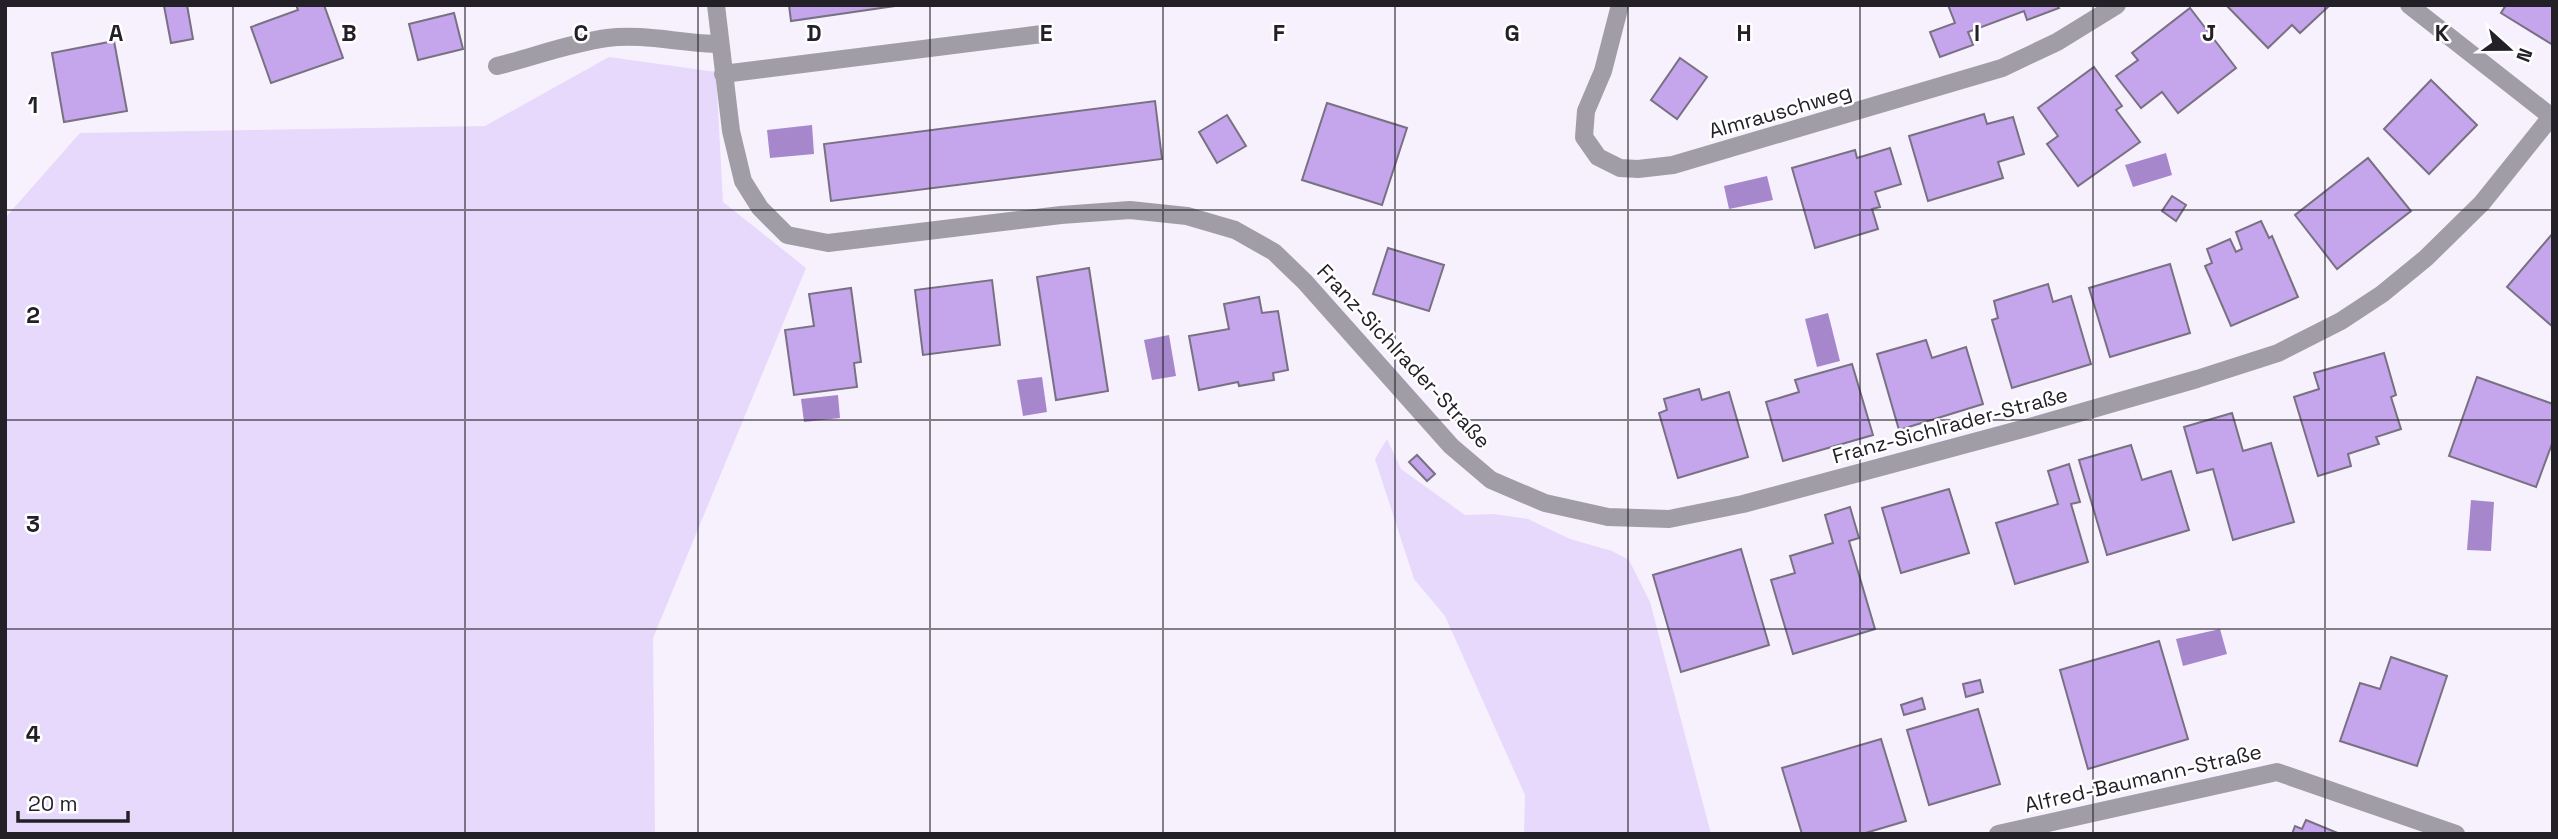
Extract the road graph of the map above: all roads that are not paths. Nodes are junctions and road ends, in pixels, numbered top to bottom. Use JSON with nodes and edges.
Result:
{"nodes":[{"id":1,"x":716,"y":5,"type":"edge"},
{"id":2,"x":1620,"y":5,"type":"edge"},
{"id":3,"x":2117,"y":5,"type":"edge"},
{"id":4,"x":2409,"y":5,"type":"edge"},
{"id":5,"x":1042,"y":34,"type":"dead end"},
{"id":6,"x":720,"y":44,"type":"junction"},
{"id":7,"x":497,"y":66,"type":"dead end"},
{"id":8,"x":723,"y":74,"type":"junction"},
{"id":9,"x":2552,"y":118,"type":"edge"},
{"id":10,"x":1998,"y":834,"type":"edge"},
{"id":11,"x":2456,"y":834,"type":"edge"}],
"edges":[{"from":1,"to":6,"type":"street","name":"Franz-Sichlrader-Straße"},
{"from":2,"to":3,"type":"street","name":"Almrauschweg"},
{"from":4,"to":9,"type":"street"},
{"from":5,"to":8,"type":"street"},
{"from":6,"to":7,"type":"street"},
{"from":6,"to":8,"type":"street","name":"Franz-Sichlrader-Straße"},
{"from":8,"to":9,"type":"street","name":"Franz-Sichlrader-Straße"},
{"from":10,"to":11,"type":"street","name":"Alfred-Baumann-Straße"}]}
